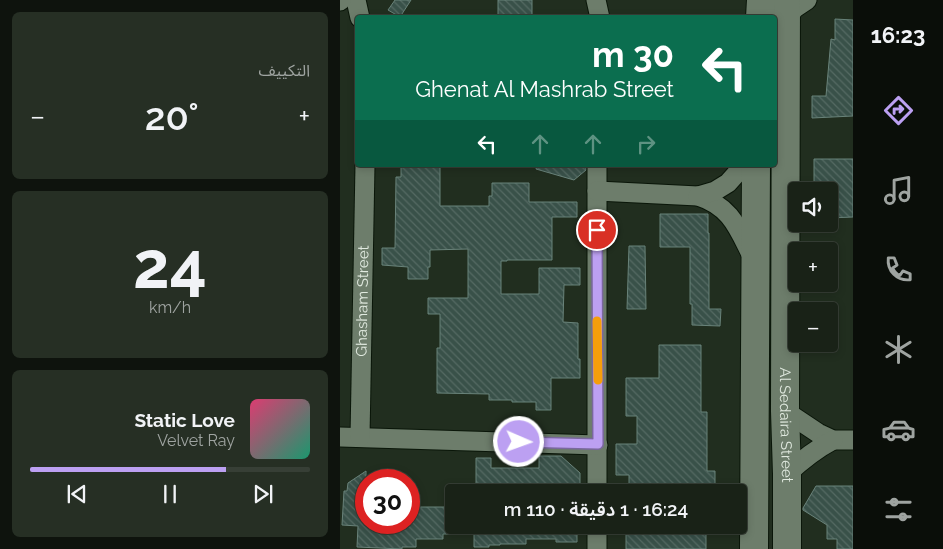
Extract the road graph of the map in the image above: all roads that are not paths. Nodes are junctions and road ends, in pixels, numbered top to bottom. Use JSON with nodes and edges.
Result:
{"nodes":[{"id":1,"x":356,"y":0,"type":"edge"},
{"id":2,"x":596,"y":0,"type":"edge"},
{"id":3,"x":761,"y":0,"type":"edge"},
{"id":4,"x":807,"y":0,"type":"edge"},
{"id":5,"x":777,"y":12,"type":"edge"},
{"id":6,"x":359,"y":15,"type":"edge"},
{"id":7,"x":599,"y":15,"type":"edge"},
{"id":8,"x":365,"y":167,"type":"edge"},
{"id":9,"x":597,"y":167,"type":"edge"},
{"id":10,"x":742,"y":167,"type":"edge"},
{"id":11,"x":756,"y":167,"type":"edge"},
{"id":12,"x":596,"y":191,"type":"junction"},
{"id":13,"x":698,"y":196,"type":"junction"},
{"id":14,"x":755,"y":261,"type":"junction"},
{"id":15,"x":785,"y":411,"type":"junction"},
{"id":16,"x":340,"y":436,"type":"edge"},
{"id":17,"x":360,"y":437,"type":"junction"},
{"id":18,"x":833,"y":440,"type":"junction"},
{"id":19,"x":853,"y":440,"type":"edge"},
{"id":20,"x":598,"y":444,"type":"junction"},
{"id":21,"x":787,"y":474,"type":"junction"},
{"id":22,"x":597,"y":484,"type":"edge"},
{"id":23,"x":597,"y":534,"type":"edge"},
{"id":24,"x":596,"y":549,"type":"edge"},
{"id":25,"x":754,"y":549,"type":"edge"},
{"id":26,"x":787,"y":549,"type":"edge"}],
"edges":[{"from":1,"to":6,"type":"street"},
{"from":2,"to":7,"type":"street"},
{"from":3,"to":5,"type":"main road","name":"Al Sedaira Street"},
{"from":4,"to":5,"type":"street"},
{"from":5,"to":15,"type":"main road","name":"Al Sedaira Street"},
{"from":8,"to":17,"type":"street","name":"Ghasham Street"},
{"from":9,"to":12,"type":"street"},
{"from":10,"to":13,"type":"street"},
{"from":11,"to":14,"type":"main road","name":"Al Sedaira Street"},
{"from":12,"to":13,"type":"street"},
{"from":12,"to":20,"type":"street"},
{"from":13,"to":14,"type":"street"},
{"from":14,"to":25,"type":"main road","name":"Al Sedaira Street"},
{"from":15,"to":18,"type":"street"},
{"from":15,"to":21,"type":"main road","name":"Al Sedaira Street"},
{"from":16,"to":17,"type":"street"},
{"from":17,"to":20,"type":"street"},
{"from":18,"to":19,"type":"street"},
{"from":18,"to":21,"type":"street"},
{"from":20,"to":22,"type":"street"},
{"from":21,"to":26,"type":"main road","name":"Al Sedaira Street"},
{"from":23,"to":24,"type":"street"}]}
